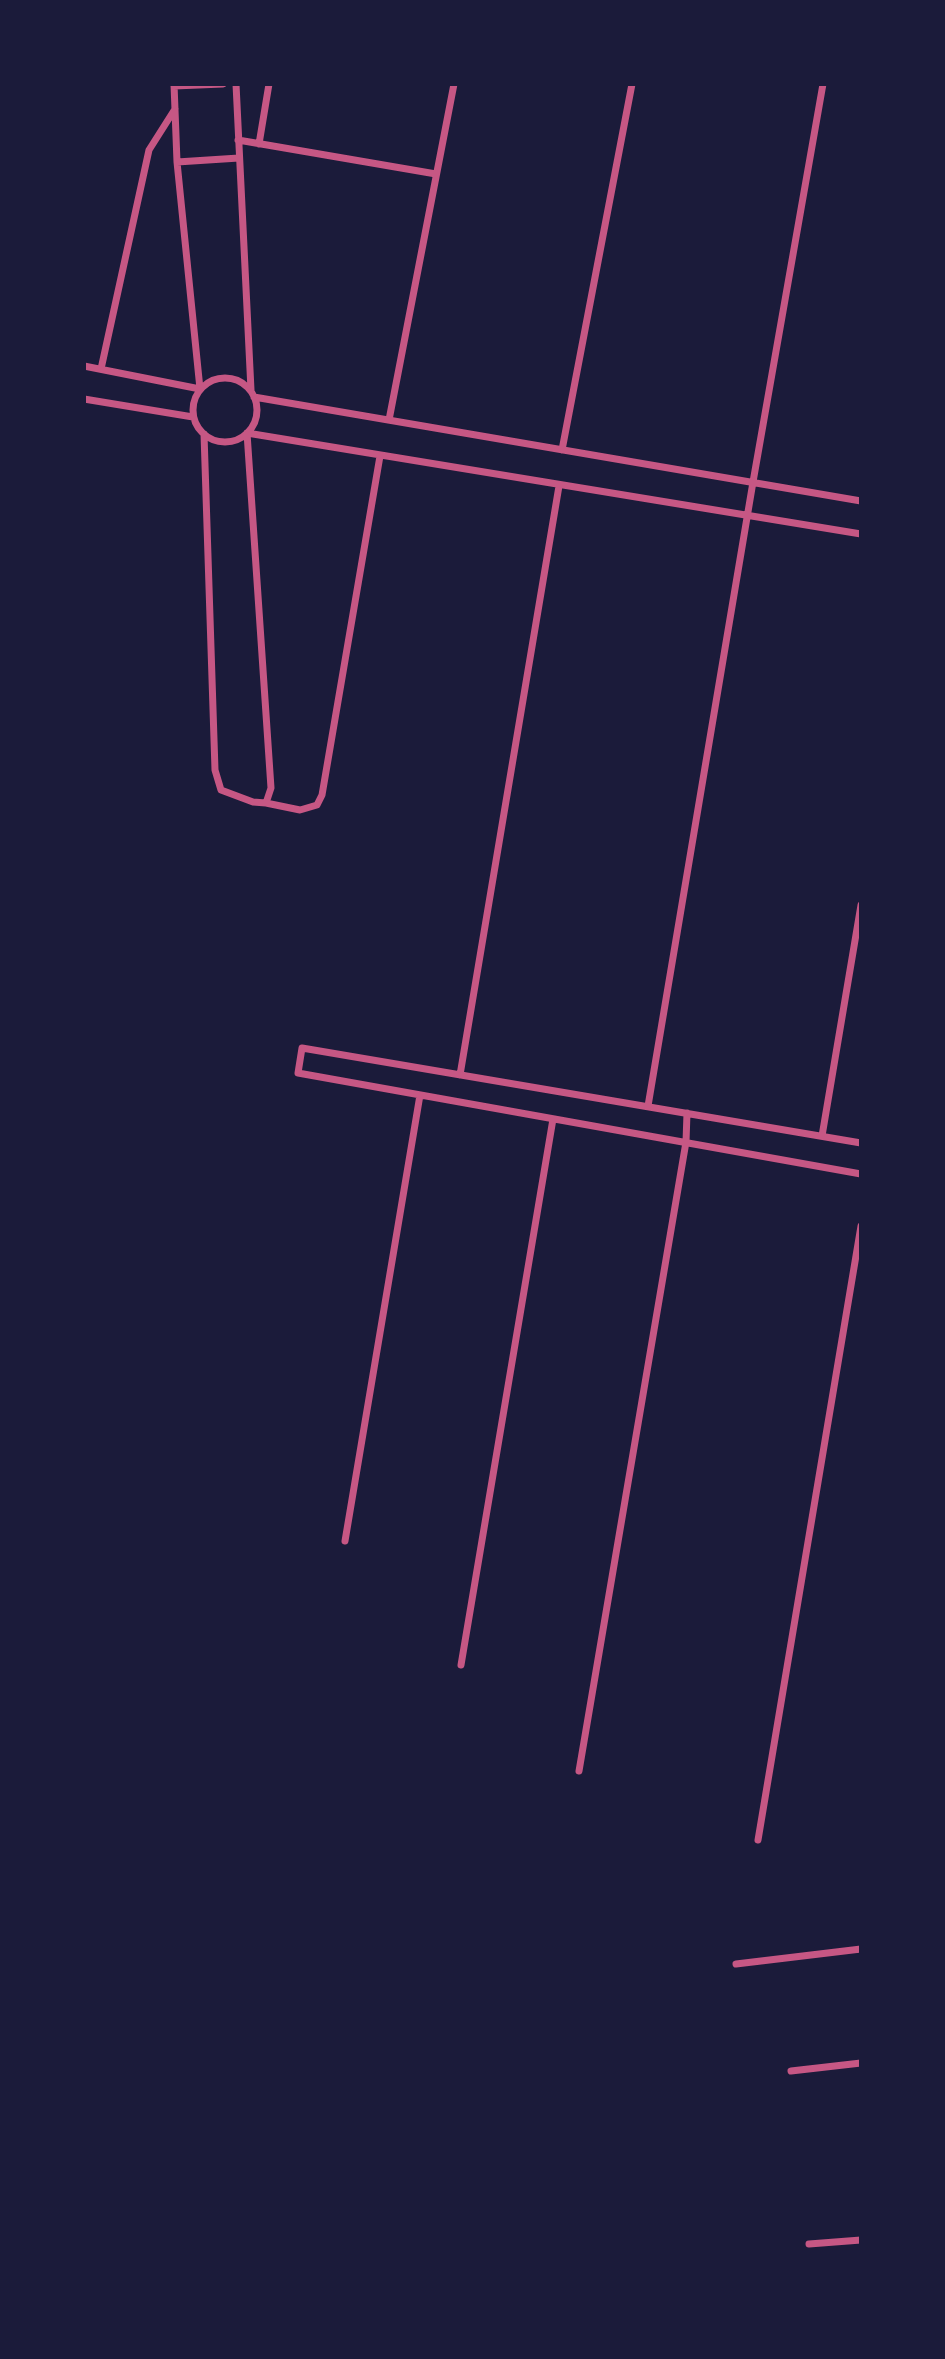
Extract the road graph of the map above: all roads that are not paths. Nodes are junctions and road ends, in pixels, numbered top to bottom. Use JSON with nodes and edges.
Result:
{"nodes":[{"id":1,"x":223,"y":84,"type":"edge"},
{"id":2,"x":236,"y":84,"type":"edge"},
{"id":3,"x":269,"y":84,"type":"edge"},
{"id":4,"x":454,"y":84,"type":"edge"},
{"id":5,"x":632,"y":84,"type":"edge"},
{"id":6,"x":823,"y":84,"type":"edge"},
{"id":7,"x":174,"y":85,"type":"edge"},
{"id":8,"x":175,"y":109,"type":"junction"},
{"id":9,"x":238,"y":140,"type":"junction"},
{"id":10,"x":259,"y":144,"type":"junction"},
{"id":11,"x":239,"y":158,"type":"junction"},
{"id":12,"x":177,"y":162,"type":"junction"},
{"id":13,"x":436,"y":174,"type":"junction"},
{"id":14,"x":84,"y":366,"type":"edge"},
{"id":15,"x":101,"y":369,"type":"junction"},
{"id":16,"x":200,"y":389,"type":"junction"},
{"id":17,"x":253,"y":394,"type":"junction"},
{"id":18,"x":84,"y":399,"type":"edge"},
{"id":19,"x":193,"y":416,"type":"junction"},
{"id":20,"x":389,"y":420,"type":"junction"},
{"id":21,"x":247,"y":433,"type":"junction"},
{"id":22,"x":204,"y":434,"type":"junction"},
{"id":23,"x":562,"y":450,"type":"junction"},
{"id":24,"x":380,"y":456,"type":"junction"},
{"id":25,"x":753,"y":482,"type":"junction"},
{"id":26,"x":559,"y":486,"type":"junction"},
{"id":27,"x":861,"y":501,"type":"edge"},
{"id":28,"x":748,"y":515,"type":"junction"},
{"id":29,"x":861,"y":534,"type":"edge"},
{"id":30,"x":266,"y":803,"type":"junction"},
{"id":31,"x":861,"y":905,"type":"edge"},
{"id":32,"x":460,"y":1075,"type":"junction"},
{"id":33,"x":420,"y":1095,"type":"junction"},
{"id":34,"x":648,"y":1105,"type":"junction"},
{"id":35,"x":687,"y":1113,"type":"junction"},
{"id":36,"x":553,"y":1119,"type":"junction"},
{"id":37,"x":822,"y":1136,"type":"junction"},
{"id":38,"x":686,"y":1142,"type":"junction"},
{"id":39,"x":861,"y":1143,"type":"edge"},
{"id":40,"x":861,"y":1174,"type":"edge"},
{"id":41,"x":861,"y":1226,"type":"edge"},
{"id":42,"x":345,"y":1541,"type":"dead end"},
{"id":43,"x":461,"y":1665,"type":"dead end"},
{"id":44,"x":579,"y":1771,"type":"dead end"},
{"id":45,"x":758,"y":1840,"type":"dead end"},
{"id":46,"x":861,"y":1949,"type":"edge"},
{"id":47,"x":736,"y":1964,"type":"dead end"},
{"id":48,"x":861,"y":2063,"type":"edge"},
{"id":49,"x":791,"y":2071,"type":"dead end"},
{"id":50,"x":861,"y":2240,"type":"edge"},
{"id":51,"x":809,"y":2244,"type":"dead end"}],
"edges":[{"from":1,"to":7,"type":"street"},
{"from":2,"to":9,"type":"street"},
{"from":3,"to":10,"type":"street"},
{"from":4,"to":13,"type":"street"},
{"from":5,"to":23,"type":"street"},
{"from":6,"to":25,"type":"street"},
{"from":7,"to":8,"type":"street"},
{"from":8,"to":12,"type":"street"},
{"from":8,"to":15,"type":"street"},
{"from":9,"to":10,"type":"street"},
{"from":9,"to":11,"type":"street"},
{"from":10,"to":13,"type":"street"},
{"from":11,"to":12,"type":"street"},
{"from":11,"to":17,"type":"street"},
{"from":12,"to":16,"type":"street"},
{"from":13,"to":20,"type":"street"},
{"from":14,"to":15,"type":"street"},
{"from":15,"to":16,"type":"street"},
{"from":16,"to":17,"type":"street"},
{"from":16,"to":19,"type":"street"},
{"from":17,"to":20,"type":"street"},
{"from":17,"to":21,"type":"street"},
{"from":18,"to":19,"type":"street"},
{"from":19,"to":22,"type":"street"},
{"from":20,"to":23,"type":"street"},
{"from":21,"to":22,"type":"street"},
{"from":21,"to":24,"type":"street"},
{"from":21,"to":30,"type":"street"},
{"from":22,"to":30,"type":"street"},
{"from":23,"to":25,"type":"street"},
{"from":24,"to":26,"type":"street"},
{"from":24,"to":30,"type":"street"},
{"from":25,"to":27,"type":"street"},
{"from":25,"to":28,"type":"street"},
{"from":26,"to":28,"type":"street"},
{"from":26,"to":32,"type":"street"},
{"from":28,"to":29,"type":"street"},
{"from":28,"to":34,"type":"street"},
{"from":31,"to":37,"type":"street"},
{"from":32,"to":33,"type":"street"},
{"from":32,"to":34,"type":"street"},
{"from":33,"to":36,"type":"street"},
{"from":33,"to":42,"type":"street"},
{"from":34,"to":35,"type":"street"},
{"from":35,"to":37,"type":"street"},
{"from":35,"to":38,"type":"street"},
{"from":36,"to":38,"type":"street"},
{"from":36,"to":43,"type":"street"},
{"from":37,"to":39,"type":"street"},
{"from":38,"to":40,"type":"street"},
{"from":38,"to":44,"type":"street"},
{"from":41,"to":45,"type":"street"},
{"from":46,"to":47,"type":"street"},
{"from":48,"to":49,"type":"street"},
{"from":50,"to":51,"type":"street"}]}
